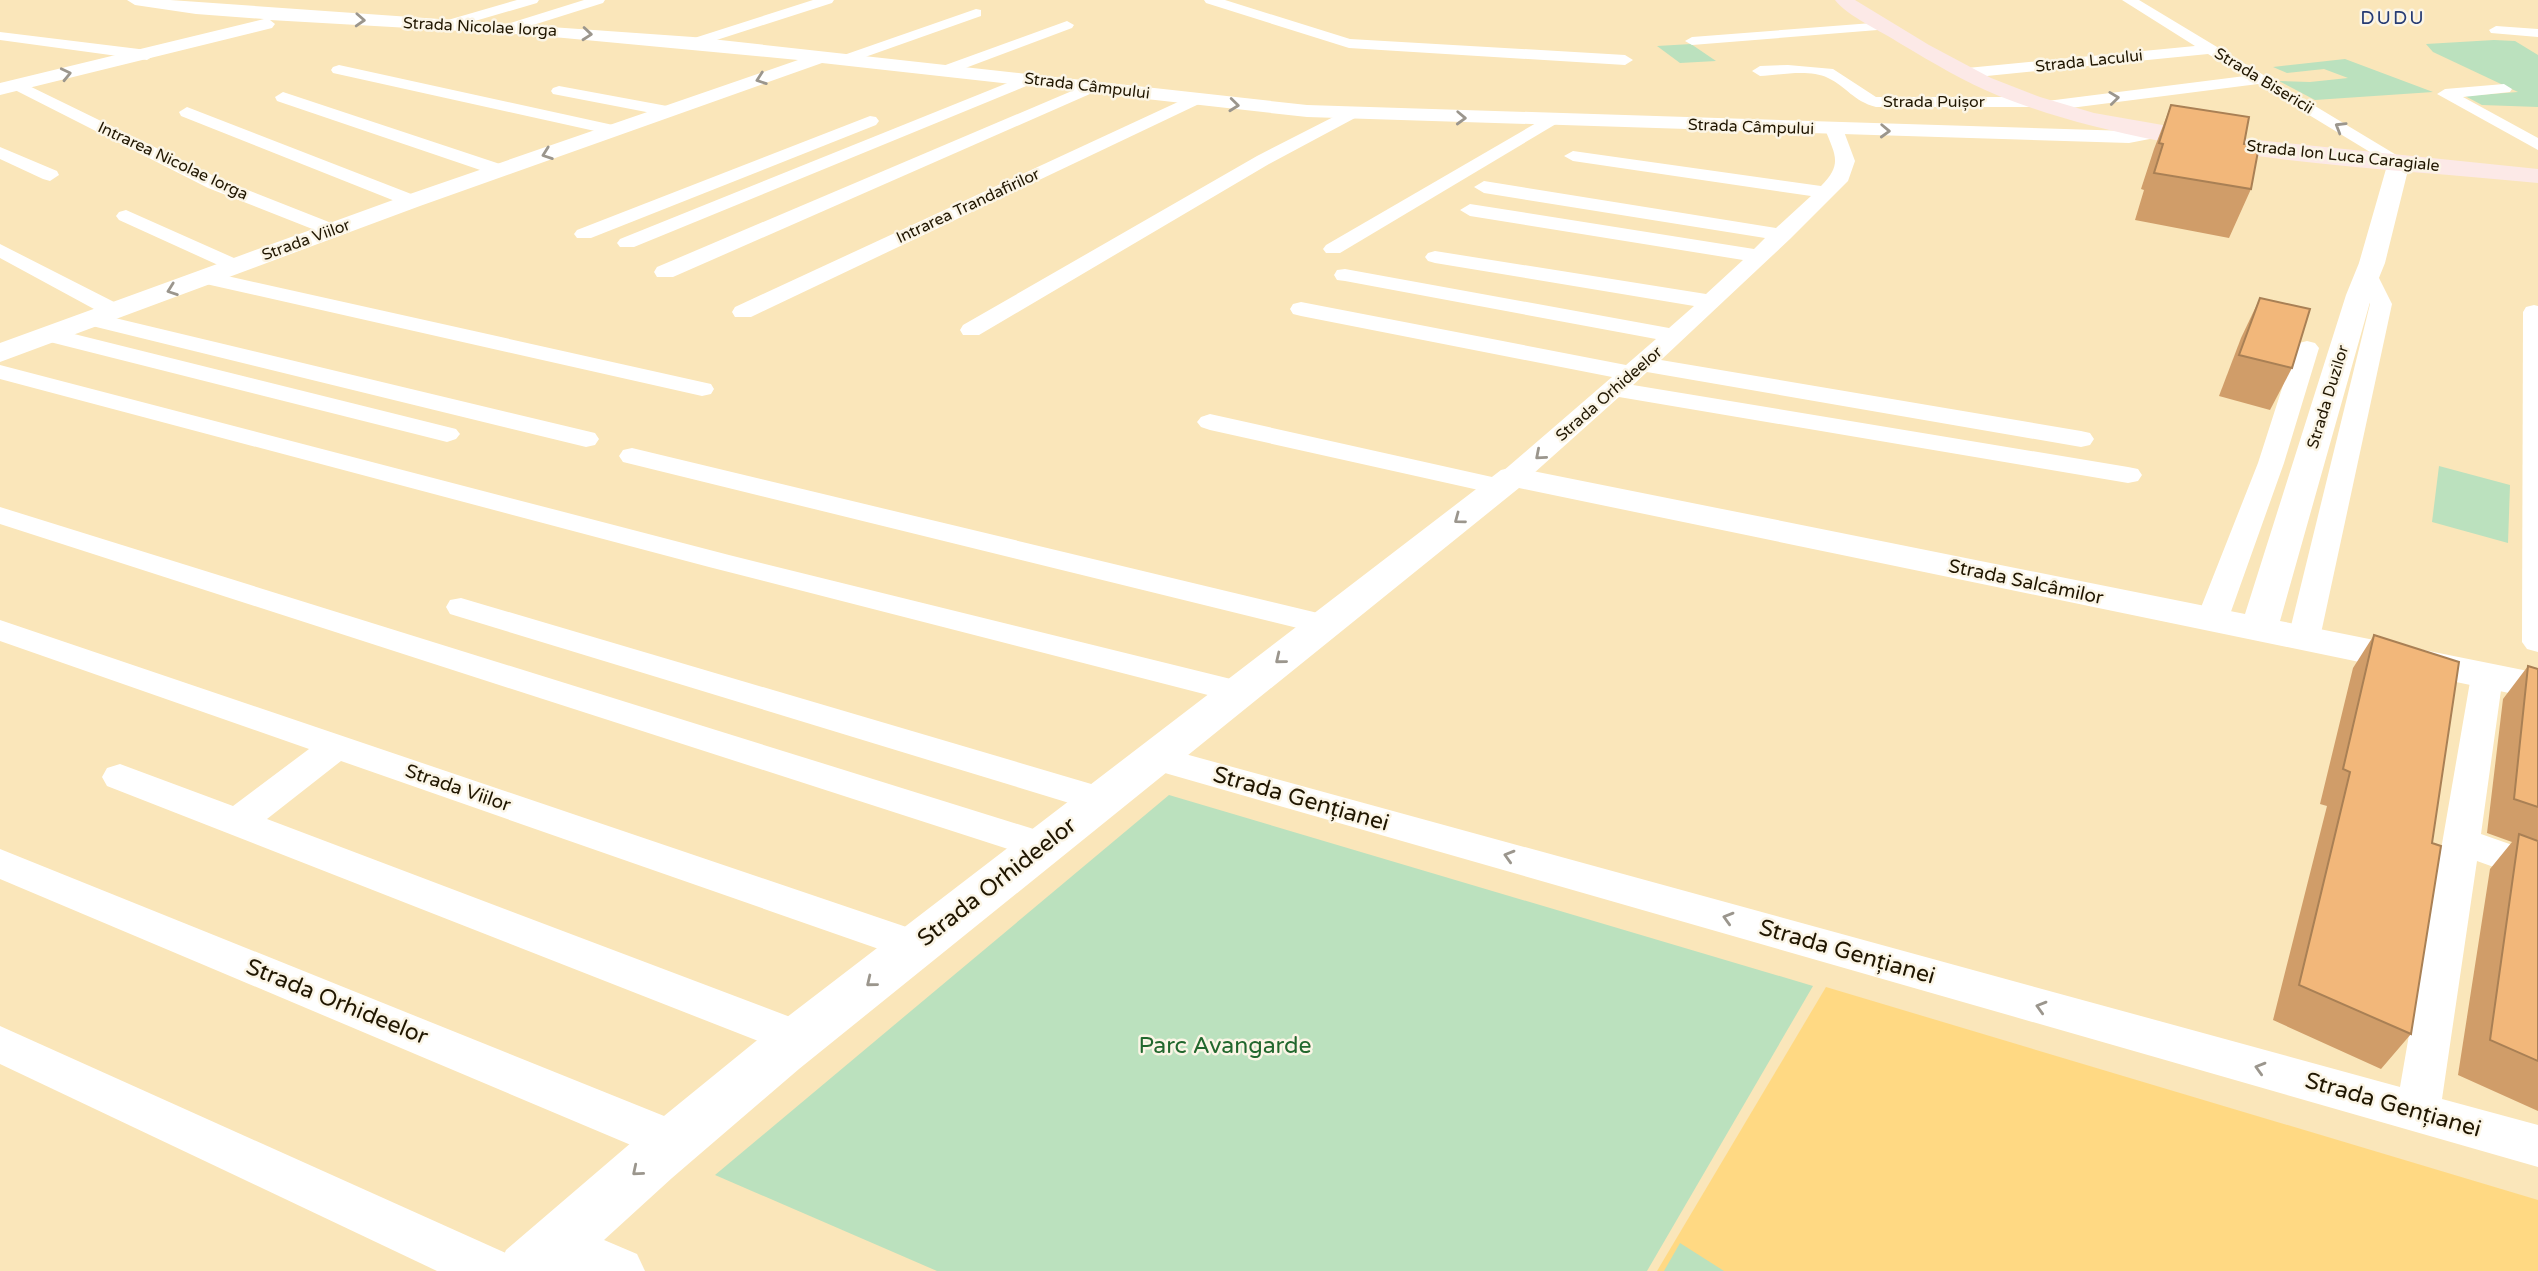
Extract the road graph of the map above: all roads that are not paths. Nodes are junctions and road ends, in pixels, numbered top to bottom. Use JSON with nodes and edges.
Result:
{"nodes":[{"id":1,"x":135,"y":0,"type":"edge"},
{"id":2,"x":533,"y":0,"type":"edge"},
{"id":3,"x":598,"y":0,"type":"edge"},
{"id":4,"x":827,"y":0,"type":"edge"},
{"id":5,"x":1211,"y":0,"type":"edge"},
{"id":6,"x":1843,"y":0,"type":"edge"},
{"id":7,"x":2129,"y":0,"type":"edge"},
{"id":8,"x":292,"y":16,"type":"junction"},
{"id":9,"x":446,"y":25,"type":"junction"},
{"id":10,"x":1067,"y":25,"type":"dead end"},
{"id":11,"x":1885,"y":26,"type":"junction"},
{"id":12,"x":506,"y":29,"type":"junction"},
{"id":13,"x":2496,"y":30,"type":"dead end"},
{"id":14,"x":2538,"y":33,"type":"edge"},
{"id":15,"x":0,"y":36,"type":"edge"},
{"id":16,"x":1692,"y":41,"type":"dead end"},
{"id":17,"x":693,"y":43,"type":"junction"},
{"id":18,"x":2211,"y":49,"type":"junction"},
{"id":19,"x":147,"y":55,"type":"junction"},
{"id":20,"x":836,"y":58,"type":"junction"},
{"id":21,"x":1625,"y":60,"type":"dead end"},
{"id":22,"x":879,"y":62,"type":"junction"},
{"id":23,"x":339,"y":70,"type":"dead end"},
{"id":24,"x":1760,"y":71,"type":"dead end"},
{"id":25,"x":1967,"y":73,"type":"junction"},
{"id":26,"x":1030,"y":79,"type":"junction"},
{"id":27,"x":2261,"y":79,"type":"junction"},
{"id":28,"x":948,"y":80,"type":"junction"},
{"id":29,"x":9,"y":87,"type":"edge"},
{"id":30,"x":1093,"y":87,"type":"junction"},
{"id":31,"x":2504,"y":89,"type":"dead end"},
{"id":32,"x":559,"y":91,"type":"dead end"},
{"id":33,"x":283,"y":97,"type":"dead end"},
{"id":34,"x":1193,"y":100,"type":"junction"},
{"id":35,"x":2040,"y":104,"type":"junction"},
{"id":36,"x":667,"y":111,"type":"junction"},
{"id":37,"x":187,"y":112,"type":"dead end"},
{"id":38,"x":888,"y":114,"type":"dead end"},
{"id":39,"x":1349,"y":114,"type":"junction"},
{"id":40,"x":1550,"y":120,"type":"junction"},
{"id":41,"x":1834,"y":129,"type":"junction"},
{"id":42,"x":613,"y":130,"type":"junction"},
{"id":43,"x":2152,"y":132,"type":"junction"},
{"id":44,"x":2538,"y":145,"type":"edge"},
{"id":45,"x":0,"y":152,"type":"edge"},
{"id":46,"x":1573,"y":156,"type":"dead end"},
{"id":47,"x":2398,"y":164,"type":"junction"},
{"id":48,"x":499,"y":170,"type":"junction"},
{"id":49,"x":50,"y":175,"type":"dead end"},
{"id":50,"x":2538,"y":176,"type":"edge"},
{"id":51,"x":1483,"y":187,"type":"dead end"},
{"id":52,"x":1826,"y":192,"type":"junction"},
{"id":53,"x":412,"y":201,"type":"junction"},
{"id":54,"x":1470,"y":210,"type":"dead end"},
{"id":55,"x":126,"y":216,"type":"dead end"},
{"id":56,"x":332,"y":230,"type":"junction"},
{"id":57,"x":584,"y":233,"type":"dead end"},
{"id":58,"x":1783,"y":235,"type":"junction"},
{"id":59,"x":627,"y":243,"type":"dead end"},
{"id":60,"x":1333,"y":249,"type":"dead end"},
{"id":61,"x":0,"y":250,"type":"edge"},
{"id":62,"x":1760,"y":256,"type":"junction"},
{"id":63,"x":1435,"y":257,"type":"dead end"},
{"id":64,"x":236,"y":265,"type":"junction"},
{"id":65,"x":665,"y":272,"type":"dead end"},
{"id":66,"x":1345,"y":275,"type":"dead end"},
{"id":67,"x":205,"y":277,"type":"junction"},
{"id":68,"x":2368,"y":277,"type":"junction"},
{"id":69,"x":1711,"y":302,"type":"junction"},
{"id":70,"x":1301,"y":309,"type":"dead end"},
{"id":71,"x":743,"y":312,"type":"dead end"},
{"id":72,"x":2534,"y":312,"type":"dead end"},
{"id":73,"x":103,"y":315,"type":"junction"},
{"id":74,"x":971,"y":330,"type":"dead end"},
{"id":75,"x":50,"y":335,"type":"junction"},
{"id":76,"x":1675,"y":336,"type":"junction"},
{"id":77,"x":2307,"y":348,"type":"edge"},
{"id":78,"x":0,"y":353,"type":"edge"},
{"id":79,"x":0,"y":372,"type":"edge"},
{"id":80,"x":1630,"y":376,"type":"junction"},
{"id":81,"x":702,"y":389,"type":"dead end"},
{"id":82,"x":1210,"y":422,"type":"dead end"},
{"id":83,"x":447,"y":434,"type":"dead end"},
{"id":84,"x":586,"y":439,"type":"dead end"},
{"id":85,"x":2081,"y":439,"type":"dead end"},
{"id":86,"x":672,"y":449,"type":"dead end"},
{"id":87,"x":632,"y":456,"type":"dead end"},
{"id":88,"x":2128,"y":475,"type":"dead end"},
{"id":89,"x":1507,"y":482,"type":"junction"},
{"id":90,"x":0,"y":515,"type":"edge"},
{"id":91,"x":461,"y":607,"type":"dead end"},
{"id":92,"x":1329,"y":618,"type":"junction"},
{"id":93,"x":2212,"y":620,"type":"junction"},
{"id":94,"x":2259,"y":629,"type":"junction"},
{"id":95,"x":0,"y":630,"type":"edge"},
{"id":96,"x":2304,"y":638,"type":"junction"},
{"id":97,"x":2538,"y":642,"type":"edge"},
{"id":98,"x":2487,"y":676,"type":"junction"},
{"id":99,"x":2538,"y":686,"type":"edge"},
{"id":100,"x":1239,"y":692,"type":"junction"},
{"id":101,"x":337,"y":746,"type":"junction"},
{"id":102,"x":1156,"y":758,"type":"junction"},
{"id":103,"x":120,"y":777,"type":"dead end"},
{"id":104,"x":1102,"y":800,"type":"junction"},
{"id":105,"x":238,"y":822,"type":"junction"},
{"id":106,"x":2461,"y":841,"type":"junction"},
{"id":107,"x":1043,"y":846,"type":"junction"},
{"id":108,"x":0,"y":863,"type":"edge"},
{"id":109,"x":2538,"y":869,"type":"edge"},
{"id":110,"x":916,"y":946,"type":"junction"},
{"id":111,"x":799,"y":1039,"type":"junction"},
{"id":112,"x":0,"y":1044,"type":"edge"},
{"id":113,"x":2418,"y":1112,"type":"junction"},
{"id":114,"x":673,"y":1141,"type":"junction"},
{"id":115,"x":2538,"y":1146,"type":"edge"},
{"id":116,"x":542,"y":1257,"type":"edge"},
{"id":117,"x":491,"y":1271,"type":"edge"},
{"id":118,"x":620,"y":1271,"type":"edge"}],
"edges":[{"from":1,"to":8,"type":"street","name":"Strada Nicolae Iorga"},
{"from":2,"to":9,"type":"street"},
{"from":3,"to":12,"type":"street"},
{"from":4,"to":17,"type":"street"},
{"from":5,"to":21,"type":"street"},
{"from":6,"to":11,"type":"main road","name":"Strada Ion Luca Caragiale"},
{"from":7,"to":18,"type":"street","name":"Strada Bisericii"},
{"from":8,"to":9,"type":"street","name":"Strada Nicolae Iorga","one_way":true},
{"from":8,"to":19,"type":"street","name":"Intrarea Nicolae Iorga"},
{"from":9,"to":12,"type":"street","name":"Strada Nicolae Iorga"},
{"from":10,"to":28,"type":"street"},
{"from":11,"to":16,"type":"street"},
{"from":11,"to":25,"type":"main road","name":"Strada Ion Luca Caragiale"},
{"from":12,"to":17,"type":"street","name":"Strada Nicolae Iorga","one_way":true},
{"from":13,"to":14,"type":"street"},
{"from":15,"to":19,"type":"street","name":"Intrarea Nicolae Iorga"},
{"from":17,"to":20,"type":"street","name":"Strada Nicolae Iorga"},
{"from":18,"to":25,"type":"street","name":"Strada Lacului"},
{"from":18,"to":27,"type":"street","name":"Strada Bisericii"},
{"from":29,"to":19,"type":"street","name":"Intrarea Nicolae Iorga","one_way":true},
{"from":20,"to":22,"type":"street","name":"Strada Câmpului"},
{"from":20,"to":22,"type":"street"},
{"from":20,"to":36,"type":"street","name":"Strada Viilor","one_way":true},
{"from":22,"to":28,"type":"street","name":"Strada Câmpului"},
{"from":23,"to":42,"type":"street"},
{"from":24,"to":35,"type":"street","name":"Strada Puișor"},
{"from":25,"to":35,"type":"main road","name":"Strada Ion Luca Caragiale"},
{"from":26,"to":28,"type":"street","name":"Strada Câmpului"},
{"from":26,"to":30,"type":"street","name":"Strada Câmpului"},
{"from":26,"to":59,"type":"street"},
{"from":35,"to":27,"type":"street","name":"Strada Puișor","one_way":true},
{"from":47,"to":27,"type":"street","name":"Strada Bisericii","one_way":true},
{"from":29,"to":56,"type":"street","name":"Intrarea Nicolae Iorga"},
{"from":30,"to":34,"type":"street","name":"Strada Câmpului"},
{"from":30,"to":65,"type":"street"},
{"from":31,"to":44,"type":"street"},
{"from":32,"to":36,"type":"street"},
{"from":33,"to":48,"type":"street"},
{"from":34,"to":39,"type":"street","name":"Strada Câmpului","one_way":true},
{"from":34,"to":71,"type":"street","name":"Intrarea Trandafirilor"},
{"from":35,"to":43,"type":"main road","name":"Strada Ion Luca Caragiale"},
{"from":36,"to":42,"type":"street","name":"Strada Viilor"},
{"from":37,"to":53,"type":"street"},
{"from":38,"to":57,"type":"street"},
{"from":39,"to":40,"type":"street","name":"Strada Câmpului","one_way":true},
{"from":39,"to":74,"type":"street","name":"Strada Câmpului"},
{"from":40,"to":41,"type":"street","name":"Strada Câmpului"},
{"from":40,"to":60,"type":"street"},
{"from":41,"to":43,"type":"street","name":"Strada Câmpului","one_way":true},
{"from":41,"to":52,"type":"street","name":"Strada Orhideelor"},
{"from":42,"to":48,"type":"street","name":"Strada Viilor","one_way":true},
{"from":43,"to":47,"type":"main road","name":"Strada Ion Luca Caragiale"},
{"from":45,"to":49,"type":"street"},
{"from":46,"to":52,"type":"street"},
{"from":47,"to":50,"type":"main road","name":"Strada Ion Luca Caragiale"},
{"from":47,"to":68,"type":"street","name":"Strada Duzilor"},
{"from":48,"to":53,"type":"street","name":"Strada Viilor"},
{"from":51,"to":58,"type":"street"},
{"from":52,"to":58,"type":"street","name":"Strada Orhideelor"},
{"from":53,"to":56,"type":"street","name":"Strada Viilor"},
{"from":54,"to":62,"type":"street"},
{"from":55,"to":64,"type":"street"},
{"from":56,"to":64,"type":"street","name":"Strada Viilor"},
{"from":58,"to":62,"type":"street","name":"Strada Orhideelor"},
{"from":61,"to":73,"type":"street"},
{"from":62,"to":69,"type":"street","name":"Strada Orhideelor"},
{"from":63,"to":69,"type":"street"},
{"from":64,"to":67,"type":"street","name":"Strada Viilor"},
{"from":66,"to":76,"type":"street"},
{"from":67,"to":73,"type":"street","name":"Strada Viilor","one_way":true},
{"from":67,"to":81,"type":"street"},
{"from":68,"to":94,"type":"street","name":"Strada Duzilor"},
{"from":68,"to":96,"type":"street"},
{"from":69,"to":76,"type":"street","name":"Strada Orhideelor"},
{"from":70,"to":80,"type":"street"},
{"from":72,"to":97,"type":"street"},
{"from":73,"to":75,"type":"street","name":"Strada Viilor"},
{"from":73,"to":84,"type":"street"},
{"from":75,"to":78,"type":"street","name":"Strada Viilor"},
{"from":75,"to":83,"type":"street"},
{"from":76,"to":80,"type":"street","name":"Strada Orhideelor"},
{"from":77,"to":93,"type":"street"},
{"from":79,"to":100,"type":"street"},
{"from":80,"to":85,"type":"street"},
{"from":80,"to":88,"type":"street"},
{"from":80,"to":89,"type":"street","name":"Strada Orhideelor","one_way":true},
{"from":82,"to":89,"type":"street"},
{"from":86,"to":92,"type":"street"},
{"from":87,"to":92,"type":"street"},
{"from":89,"to":92,"type":"street","name":"Strada Orhideelor","one_way":true},
{"from":89,"to":93,"type":"street","name":"Strada Salcâmilor"},
{"from":90,"to":107,"type":"street"},
{"from":91,"to":104,"type":"street"},
{"from":92,"to":100,"type":"street","name":"Strada Orhideelor","one_way":true},
{"from":93,"to":94,"type":"street","name":"Strada Salcâmilor"},
{"from":94,"to":96,"type":"street","name":"Strada Salcâmilor"},
{"from":95,"to":101,"type":"street","name":"Strada Viilor"},
{"from":96,"to":98,"type":"street","name":"Strada Salcâmilor"},
{"from":98,"to":99,"type":"street","name":"Strada Salcâmilor"},
{"from":98,"to":106,"type":"street"},
{"from":100,"to":102,"type":"street","name":"Strada Orhideelor"},
{"from":101,"to":105,"type":"street"},
{"from":101,"to":110,"type":"street","name":"Strada Viilor"},
{"from":102,"to":104,"type":"street","name":"Strada Orhideelor"},
{"from":113,"to":102,"type":"street","name":"Strada Gențianei","one_way":true},
{"from":103,"to":105,"type":"street"},
{"from":104,"to":107,"type":"street","name":"Strada Orhideelor"},
{"from":105,"to":111,"type":"street"},
{"from":106,"to":109,"type":"street"},
{"from":106,"to":113,"type":"street"},
{"from":107,"to":110,"type":"street","name":"Strada Orhideelor"},
{"from":108,"to":114,"type":"street","name":"Strada Orhideelor"},
{"from":110,"to":111,"type":"street","name":"Strada Orhideelor","one_way":true},
{"from":111,"to":114,"type":"street","name":"Strada Orhideelor"},
{"from":112,"to":117,"type":"street"},
{"from":113,"to":115,"type":"street","name":"Strada Gențianei"},
{"from":114,"to":116,"type":"street","name":"Strada Orhideelor","one_way":true},
{"from":116,"to":118,"type":"street","name":"Strada Orhideelor"}]}
